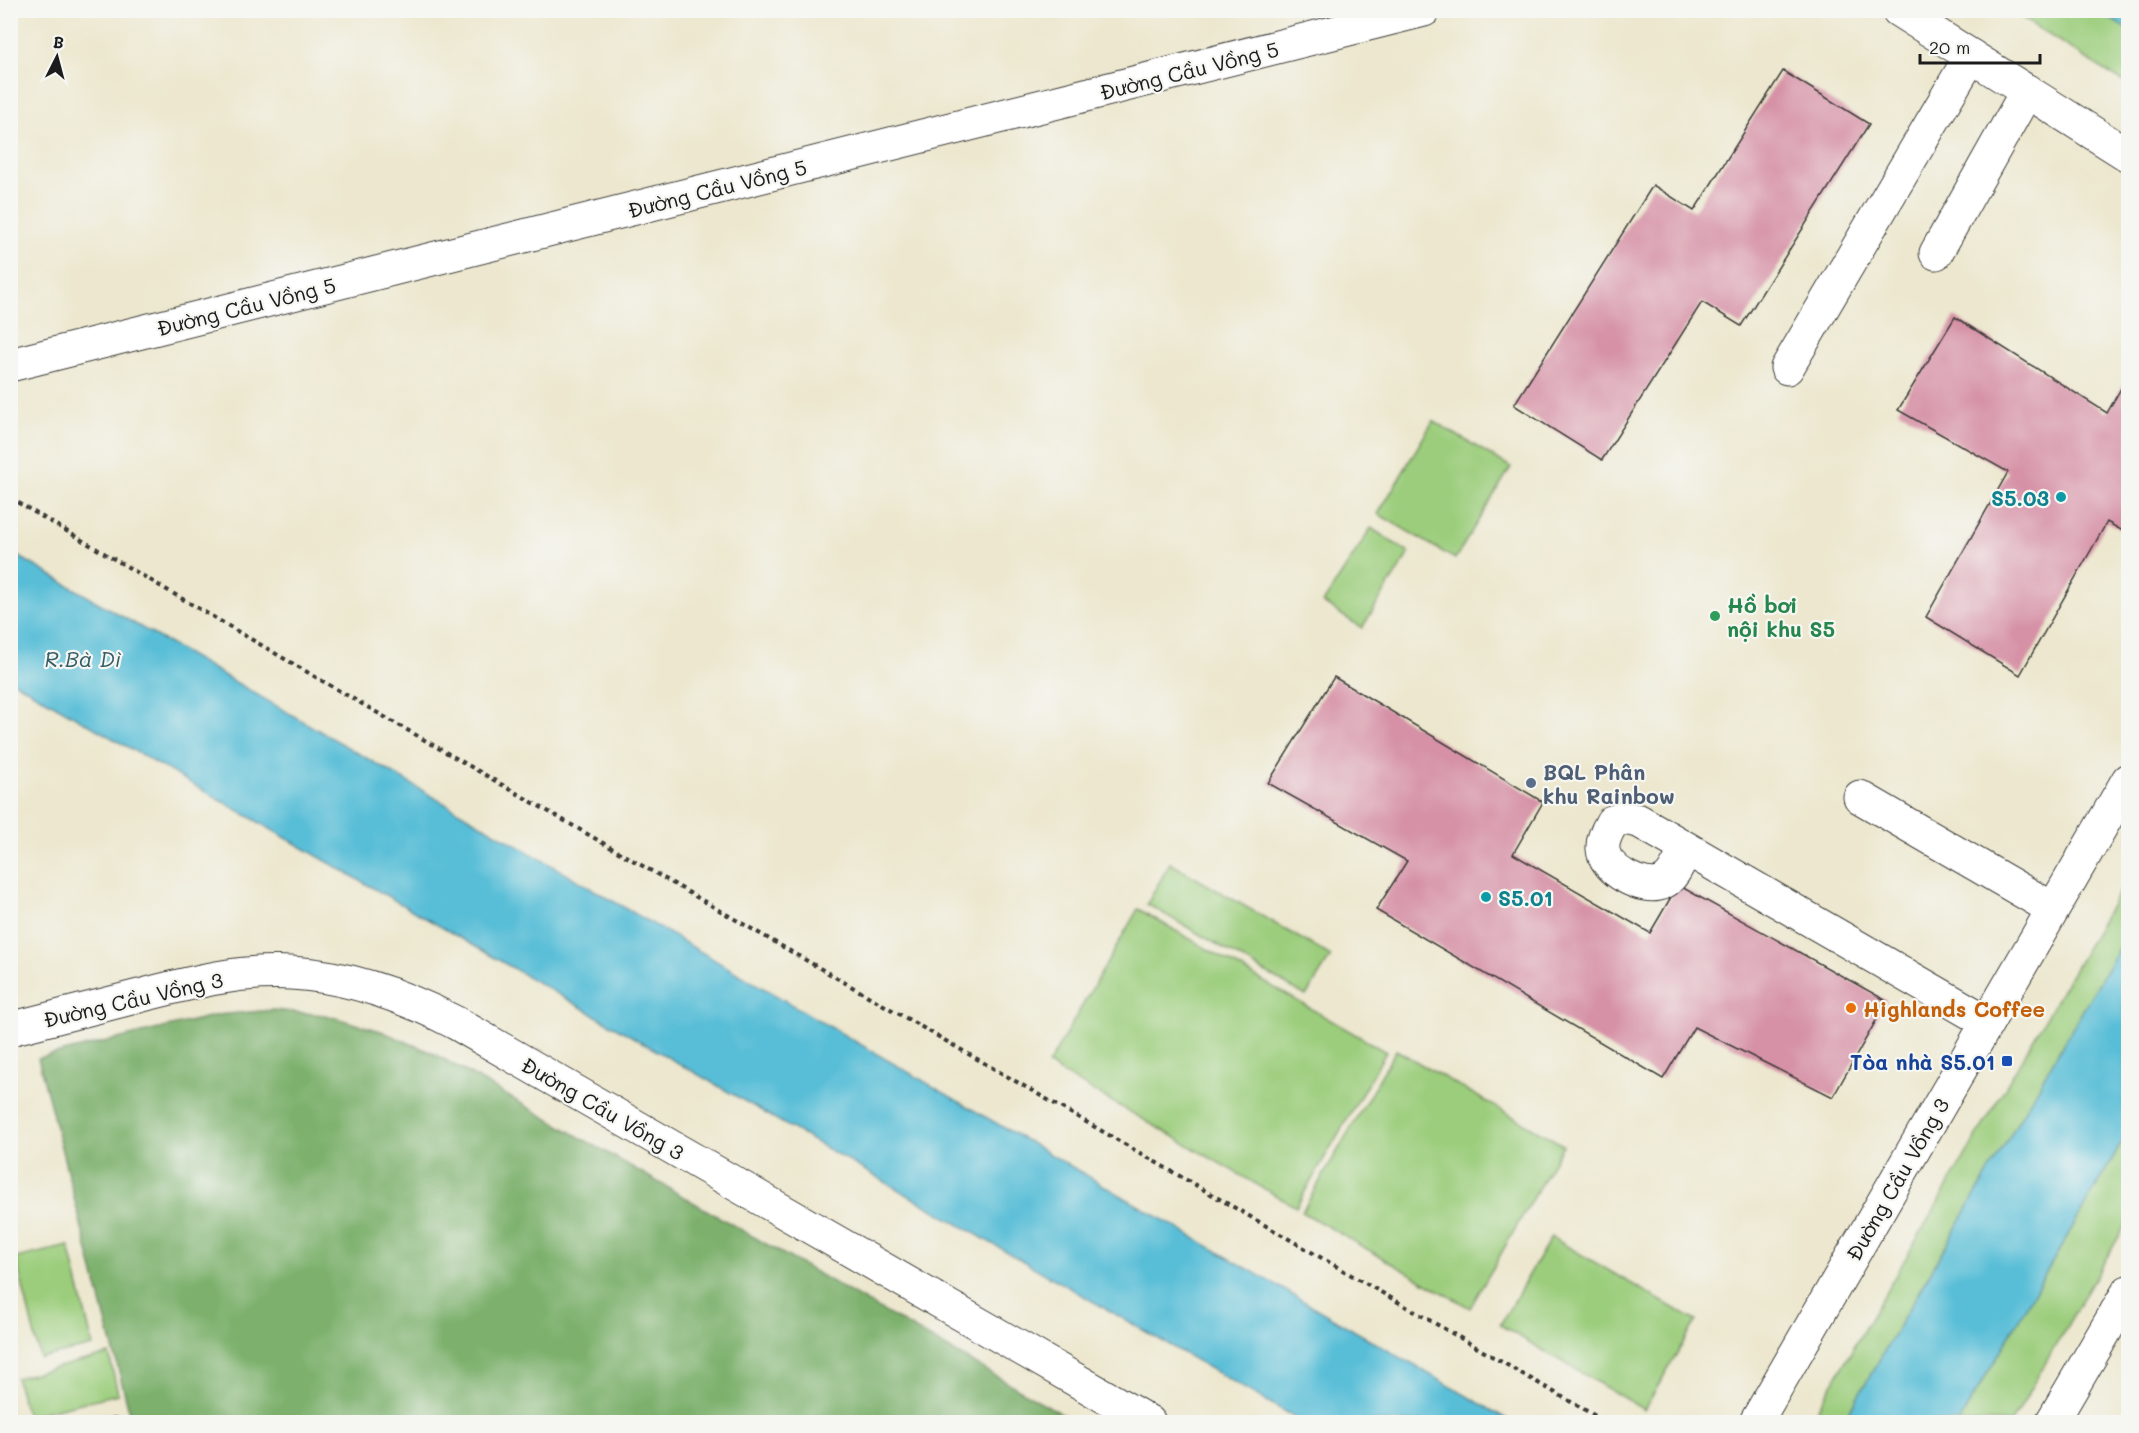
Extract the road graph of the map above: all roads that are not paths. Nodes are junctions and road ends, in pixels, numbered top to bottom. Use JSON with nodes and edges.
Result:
{"nodes":[{"id":1,"x":1424,"y":10,"type":"edge"},
{"id":2,"x":1898,"y":10,"type":"edge"},
{"id":3,"x":1971,"y":56,"type":"junction"},
{"id":4,"x":2027,"y":91,"type":"junction"},
{"id":5,"x":2128,"y":155,"type":"edge"},
{"id":6,"x":1936,"y":253,"type":"dead end"},
{"id":7,"x":10,"y":365,"type":"edge"},
{"id":8,"x":1786,"y":368,"type":"dead end"},
{"id":9,"x":2128,"y":780,"type":"edge"},
{"id":10,"x":1860,"y":797,"type":"dead end"},
{"id":11,"x":1686,"y":849,"type":"dead end"},
{"id":12,"x":2054,"y":909,"type":"junction"},
{"id":13,"x":1987,"y":1022,"type":"junction"},
{"id":14,"x":10,"y":1029,"type":"edge"},
{"id":15,"x":2128,"y":1292,"type":"edge"},
{"id":16,"x":1149,"y":1422,"type":"edge"},
{"id":17,"x":1756,"y":1422,"type":"edge"},
{"id":18,"x":2052,"y":1422,"type":"edge"}],
"edges":[{"from":1,"to":7,"type":"main road","name":"Đường Cầu Vồng 5"},
{"from":2,"to":3,"type":"main road"},
{"from":3,"to":4,"type":"main road"},
{"from":3,"to":8,"type":"main road"},
{"from":4,"to":5,"type":"main road"},
{"from":4,"to":6,"type":"main road"},
{"from":9,"to":12,"type":"main road","name":"Đường Cầu Vồng 3"},
{"from":10,"to":12,"type":"main road"},
{"from":11,"to":13,"type":"main road"},
{"from":12,"to":13,"type":"main road","name":"Đường Cầu Vồng 3"},
{"from":13,"to":17,"type":"main road","name":"Đường Cầu Vồng 3"},
{"from":14,"to":16,"type":"main road","name":"Đường Cầu Vồng 3"},
{"from":15,"to":18,"type":"main road"}]}
